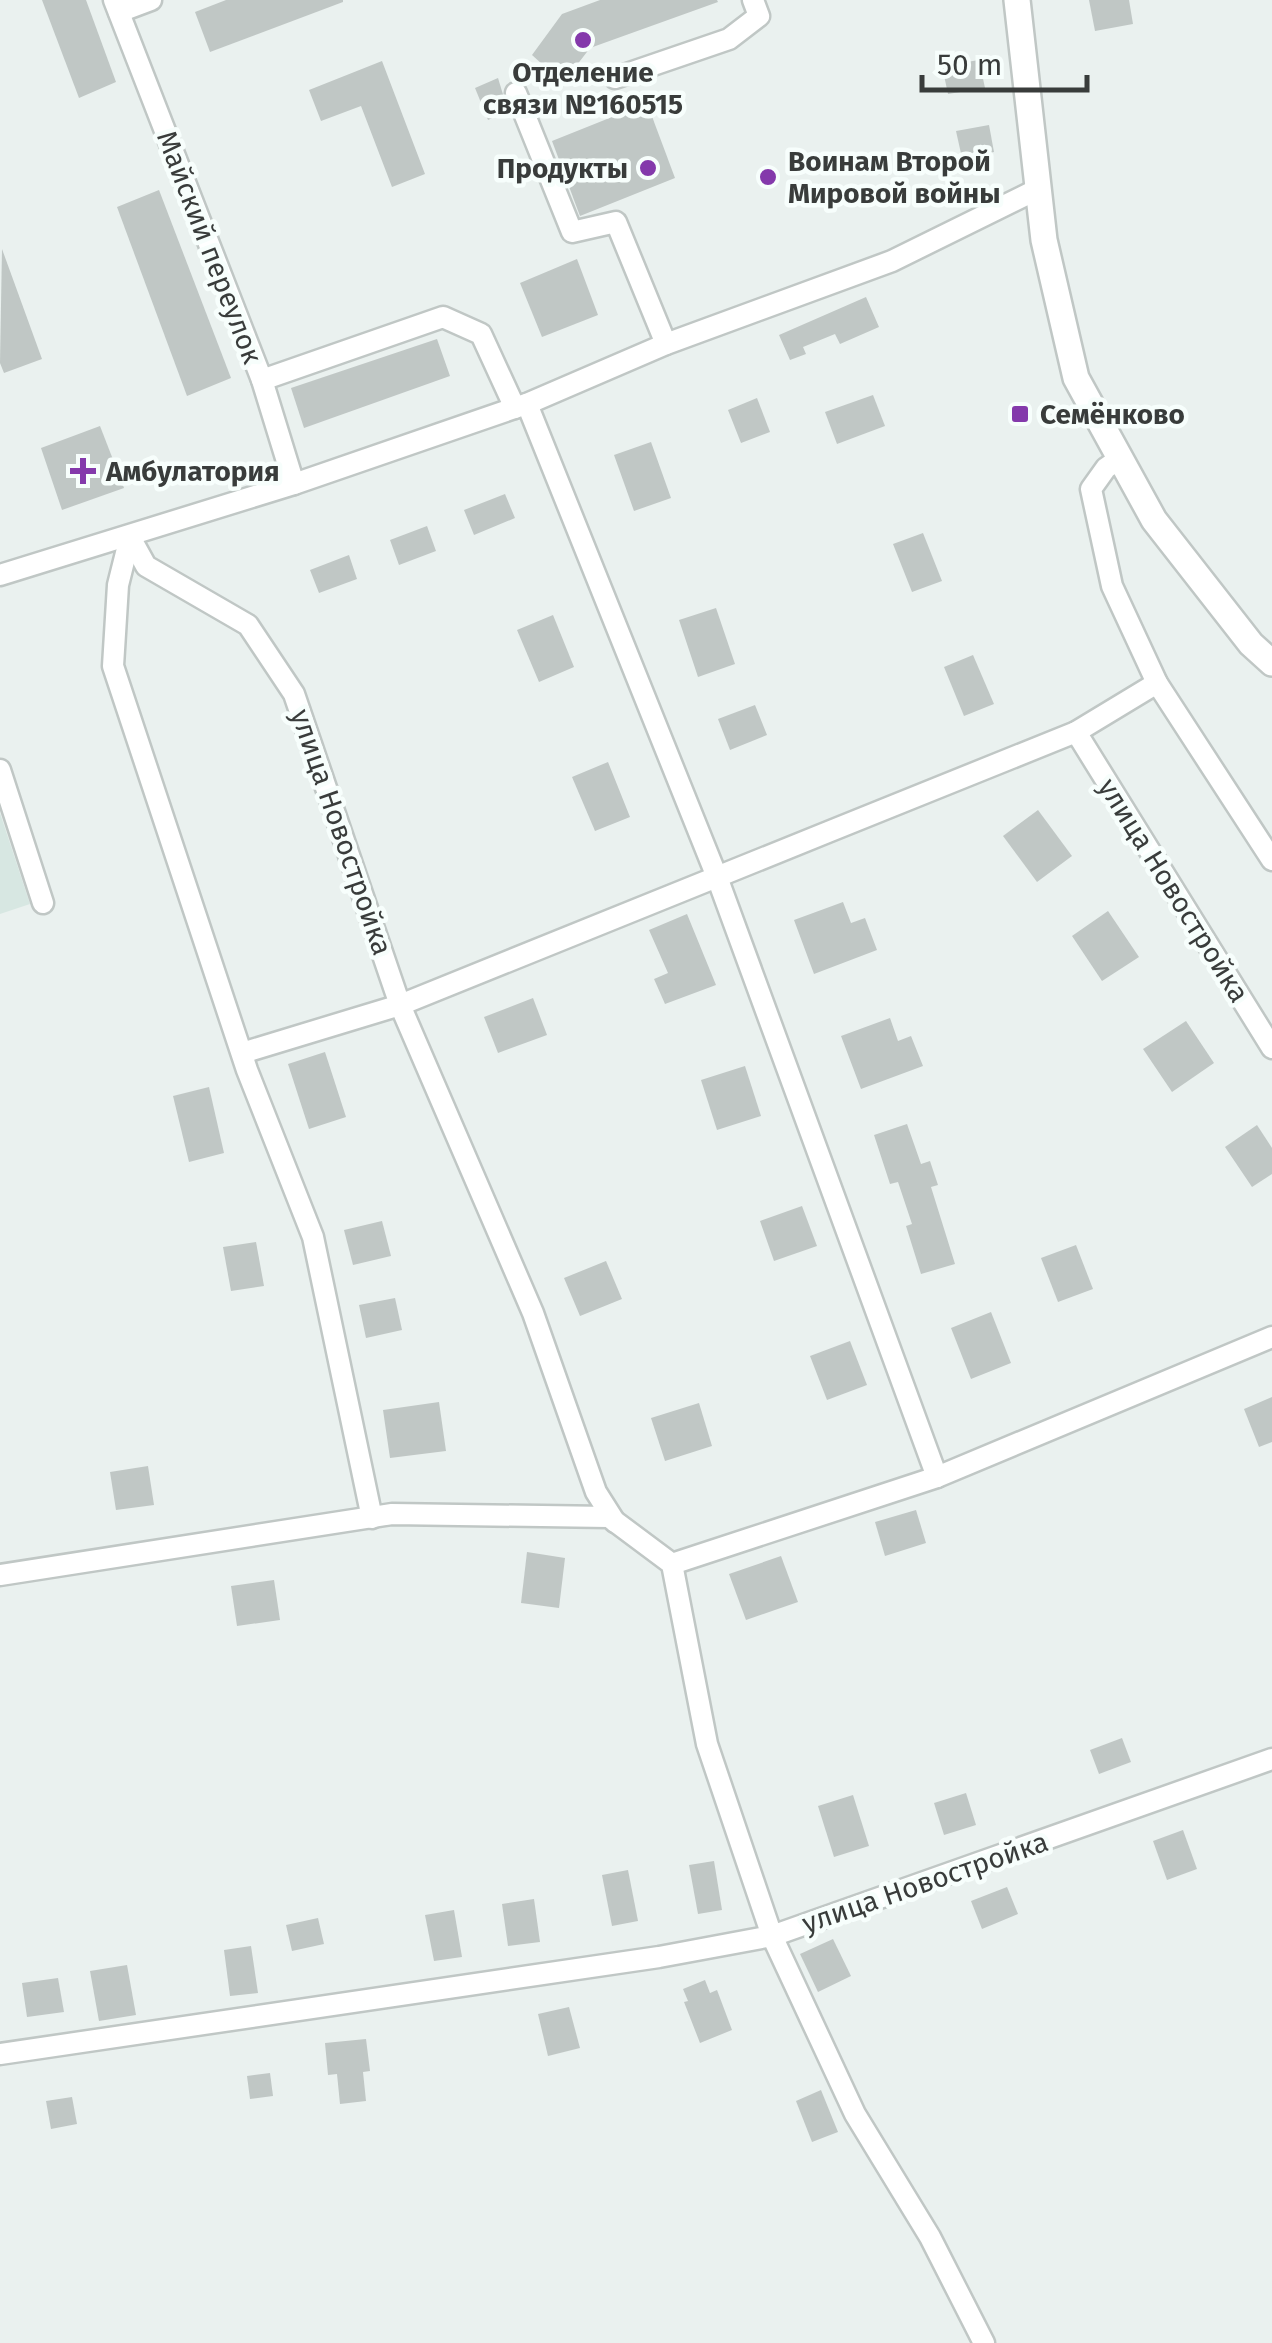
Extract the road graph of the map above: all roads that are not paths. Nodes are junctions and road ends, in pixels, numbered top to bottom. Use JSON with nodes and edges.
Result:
{"nodes":[{"id":1,"x":152,"y":0,"type":"edge"},
{"id":2,"x":753,"y":0,"type":"edge"},
{"id":3,"x":1017,"y":0,"type":"edge"},
{"id":4,"x":116,"y":6,"type":"edge"},
{"id":5,"x":616,"y":78,"type":"dead end"},
{"id":6,"x":516,"y":94,"type":"dead end"},
{"id":7,"x":1038,"y":189,"type":"junction"},
{"id":8,"x":666,"y":344,"type":"junction"},
{"id":9,"x":262,"y":380,"type":"junction"},
{"id":10,"x":521,"y":406,"type":"junction"},
{"id":11,"x":1119,"y":460,"type":"junction"},
{"id":12,"x":294,"y":484,"type":"junction"},
{"id":13,"x":130,"y":537,"type":"junction"},
{"id":14,"x":0,"y":575,"type":"edge"},
{"id":15,"x":1272,"y":664,"type":"edge"},
{"id":16,"x":1156,"y":682,"type":"junction"},
{"id":17,"x":1076,"y":732,"type":"junction"},
{"id":18,"x":0,"y":770,"type":"edge"},
{"id":19,"x":1272,"y":860,"type":"edge"},
{"id":20,"x":717,"y":877,"type":"junction"},
{"id":21,"x":43,"y":903,"type":"dead end"},
{"id":22,"x":400,"y":1005,"type":"junction"},
{"id":23,"x":1272,"y":1048,"type":"edge"},
{"id":24,"x":242,"y":1053,"type":"junction"},
{"id":25,"x":1272,"y":1337,"type":"edge"},
{"id":26,"x":938,"y":1477,"type":"junction"},
{"id":27,"x":372,"y":1518,"type":"junction"},
{"id":28,"x":616,"y":1522,"type":"junction"},
{"id":29,"x":672,"y":1564,"type":"junction"},
{"id":30,"x":0,"y":1576,"type":"edge"},
{"id":31,"x":1272,"y":1759,"type":"edge"},
{"id":32,"x":772,"y":1936,"type":"junction"},
{"id":33,"x":0,"y":2054,"type":"edge"},
{"id":34,"x":984,"y":2343,"type":"edge"}],
"edges":[{"from":1,"to":4,"type":"street","name":"Майский переулок"},
{"from":2,"to":5,"type":"street"},
{"from":3,"to":7,"type":"street"},
{"from":4,"to":9,"type":"street","name":"Майский переулок"},
{"from":6,"to":8,"type":"street"},
{"from":7,"to":8,"type":"street"},
{"from":7,"to":11,"type":"street"},
{"from":8,"to":10,"type":"street"},
{"from":9,"to":10,"type":"street"},
{"from":9,"to":12,"type":"street","name":"Майский переулок"},
{"from":10,"to":12,"type":"street"},
{"from":10,"to":20,"type":"street"},
{"from":11,"to":15,"type":"street"},
{"from":11,"to":16,"type":"street"},
{"from":12,"to":13,"type":"street"},
{"from":13,"to":14,"type":"street"},
{"from":13,"to":22,"type":"street","name":"улица Новостройка"},
{"from":13,"to":24,"type":"street"},
{"from":16,"to":17,"type":"street"},
{"from":16,"to":19,"type":"street"},
{"from":17,"to":20,"type":"street"},
{"from":17,"to":23,"type":"street","name":"улица Новостройка"},
{"from":18,"to":21,"type":"street"},
{"from":20,"to":22,"type":"street"},
{"from":20,"to":26,"type":"street"},
{"from":22,"to":24,"type":"street"},
{"from":22,"to":28,"type":"street","name":"улица Новостройка"},
{"from":24,"to":27,"type":"street"},
{"from":25,"to":26,"type":"street"},
{"from":26,"to":29,"type":"street"},
{"from":27,"to":28,"type":"street","name":"улица Новостройка"},
{"from":27,"to":30,"type":"street","name":"улица Новостройка"},
{"from":28,"to":29,"type":"street","name":"улица Новостройка"},
{"from":29,"to":32,"type":"street","name":"улица Новостройка"},
{"from":31,"to":32,"type":"street","name":"улица Новостройка"},
{"from":32,"to":33,"type":"street"},
{"from":32,"to":34,"type":"street"}]}
